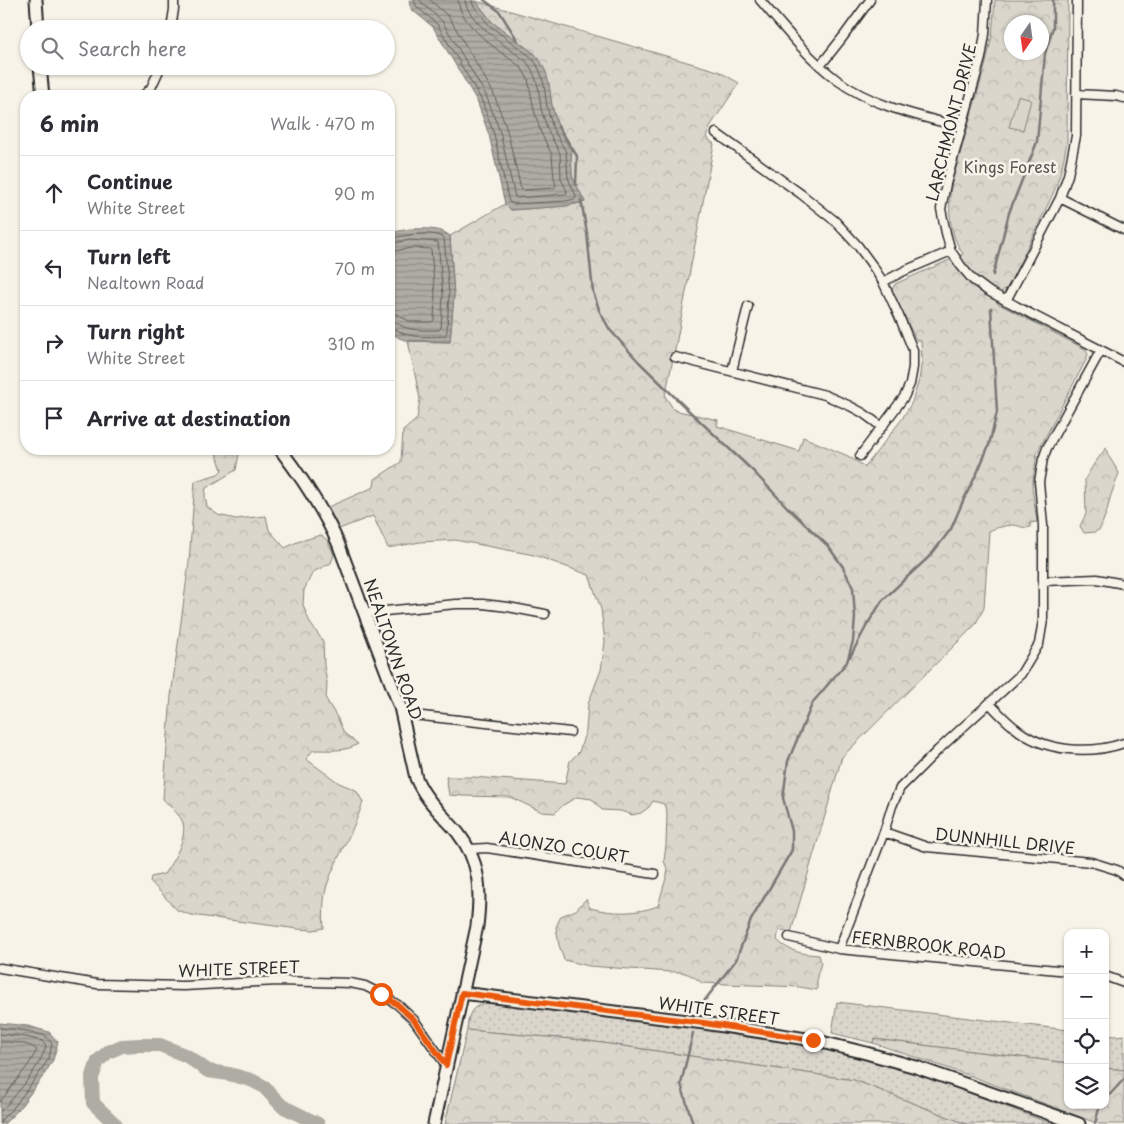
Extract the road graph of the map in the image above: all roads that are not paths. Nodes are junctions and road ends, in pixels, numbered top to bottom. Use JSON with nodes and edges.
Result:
{"nodes":[{"id":1,"x":36,"y":0,"type":"edge"},
{"id":2,"x":174,"y":0,"type":"edge"},
{"id":3,"x":760,"y":0,"type":"edge"},
{"id":4,"x":870,"y":0,"type":"edge"},
{"id":5,"x":987,"y":0,"type":"edge"},
{"id":6,"x":1077,"y":0,"type":"edge"},
{"id":7,"x":37,"y":20,"type":"edge"},
{"id":8,"x":172,"y":20,"type":"edge"},
{"id":9,"x":820,"y":66,"type":"junction"},
{"id":10,"x":41,"y":75,"type":"edge"},
{"id":11,"x":157,"y":75,"type":"edge"},
{"id":12,"x":42,"y":90,"type":"edge"},
{"id":13,"x":149,"y":90,"type":"edge"},
{"id":14,"x":1076,"y":94,"type":"junction"},
{"id":15,"x":1124,"y":98,"type":"edge"},
{"id":16,"x":961,"y":127,"type":"junction"},
{"id":17,"x":716,"y":133,"type":"dead end"},
{"id":18,"x":1060,"y":198,"type":"junction"},
{"id":19,"x":1124,"y":230,"type":"edge"},
{"id":20,"x":951,"y":251,"type":"junction"},
{"id":21,"x":883,"y":282,"type":"junction"},
{"id":22,"x":1006,"y":301,"type":"junction"},
{"id":23,"x":748,"y":306,"type":"dead end"},
{"id":24,"x":1100,"y":350,"type":"junction"},
{"id":25,"x":675,"y":357,"type":"dead end"},
{"id":26,"x":1124,"y":362,"type":"edge"},
{"id":27,"x":732,"y":371,"type":"junction"},
{"id":28,"x":882,"y":427,"type":"junction"},
{"id":29,"x":284,"y":455,"type":"edge"},
{"id":30,"x":860,"y":456,"type":"dead end"},
{"id":31,"x":1043,"y":581,"type":"junction"},
{"id":32,"x":1124,"y":584,"type":"edge"},
{"id":33,"x":365,"y":613,"type":"junction"},
{"id":34,"x":544,"y":614,"type":"dead end"},
{"id":35,"x":990,"y":703,"type":"junction"},
{"id":36,"x":402,"y":716,"type":"junction"},
{"id":37,"x":570,"y":732,"type":"dead end"},
{"id":38,"x":1124,"y":743,"type":"edge"},
{"id":39,"x":884,"y":832,"type":"junction"},
{"id":40,"x":469,"y":849,"type":"junction"},
{"id":41,"x":655,"y":874,"type":"dead end"},
{"id":42,"x":1124,"y":875,"type":"edge"},
{"id":43,"x":789,"y":937,"type":"dead end"},
{"id":44,"x":839,"y":949,"type":"junction"},
{"id":45,"x":0,"y":968,"type":"edge"},
{"id":46,"x":1064,"y":971,"type":"edge"},
{"id":47,"x":1109,"y":977,"type":"edge"},
{"id":48,"x":1123,"y":980,"type":"edge"},
{"id":49,"x":462,"y":993,"type":"junction"},
{"id":50,"x":446,"y":1065,"type":"junction"},
{"id":51,"x":434,"y":1124,"type":"edge"},
{"id":52,"x":1080,"y":1124,"type":"edge"}],
"edges":[{"from":1,"to":7,"type":"street"},
{"from":2,"to":8,"type":"street"},
{"from":3,"to":9,"type":"street"},
{"from":4,"to":9,"type":"street"},
{"from":5,"to":16,"type":"street","name":"LARCHMONT DRIVE"},
{"from":6,"to":14,"type":"street"},
{"from":9,"to":16,"type":"street"},
{"from":10,"to":12,"type":"street"},
{"from":11,"to":13,"type":"street"},
{"from":14,"to":15,"type":"street"},
{"from":14,"to":18,"type":"street"},
{"from":16,"to":20,"type":"street","name":"LARCHMONT DRIVE"},
{"from":17,"to":21,"type":"street"},
{"from":18,"to":19,"type":"street"},
{"from":18,"to":22,"type":"street"},
{"from":20,"to":21,"type":"street"},
{"from":20,"to":22,"type":"street","name":"LARCHMONT DRIVE"},
{"from":21,"to":28,"type":"street"},
{"from":22,"to":24,"type":"street","name":"LARCHMONT DRIVE"},
{"from":23,"to":27,"type":"street"},
{"from":24,"to":26,"type":"street","name":"LARCHMONT DRIVE"},
{"from":24,"to":31,"type":"street"},
{"from":25,"to":27,"type":"street"},
{"from":27,"to":28,"type":"street"},
{"from":28,"to":30,"type":"street"},
{"from":29,"to":33,"type":"street","name":"NEALTOWN ROAD"},
{"from":31,"to":32,"type":"street"},
{"from":31,"to":35,"type":"street"},
{"from":33,"to":34,"type":"street"},
{"from":33,"to":36,"type":"street","name":"NEALTOWN ROAD"},
{"from":35,"to":38,"type":"street"},
{"from":35,"to":39,"type":"street"},
{"from":36,"to":37,"type":"street"},
{"from":36,"to":40,"type":"street","name":"NEALTOWN ROAD"},
{"from":39,"to":42,"type":"street","name":"DUNNHILL DRIVE"},
{"from":39,"to":44,"type":"street"},
{"from":40,"to":41,"type":"street","name":"ALONZO COURT"},
{"from":40,"to":49,"type":"street","name":"NEALTOWN ROAD"},
{"from":43,"to":44,"type":"street","name":"FERNBROOK ROAD"},
{"from":44,"to":46,"type":"street","name":"FERNBROOK ROAD"},
{"from":45,"to":50,"type":"street","name":"WHITE STREET"},
{"from":47,"to":48,"type":"street"},
{"from":49,"to":50,"type":"street","name":"NEALTOWN ROAD"},
{"from":49,"to":52,"type":"street","name":"WHITE STREET"},
{"from":50,"to":51,"type":"street","name":"NEALTOWN ROAD"}]}
